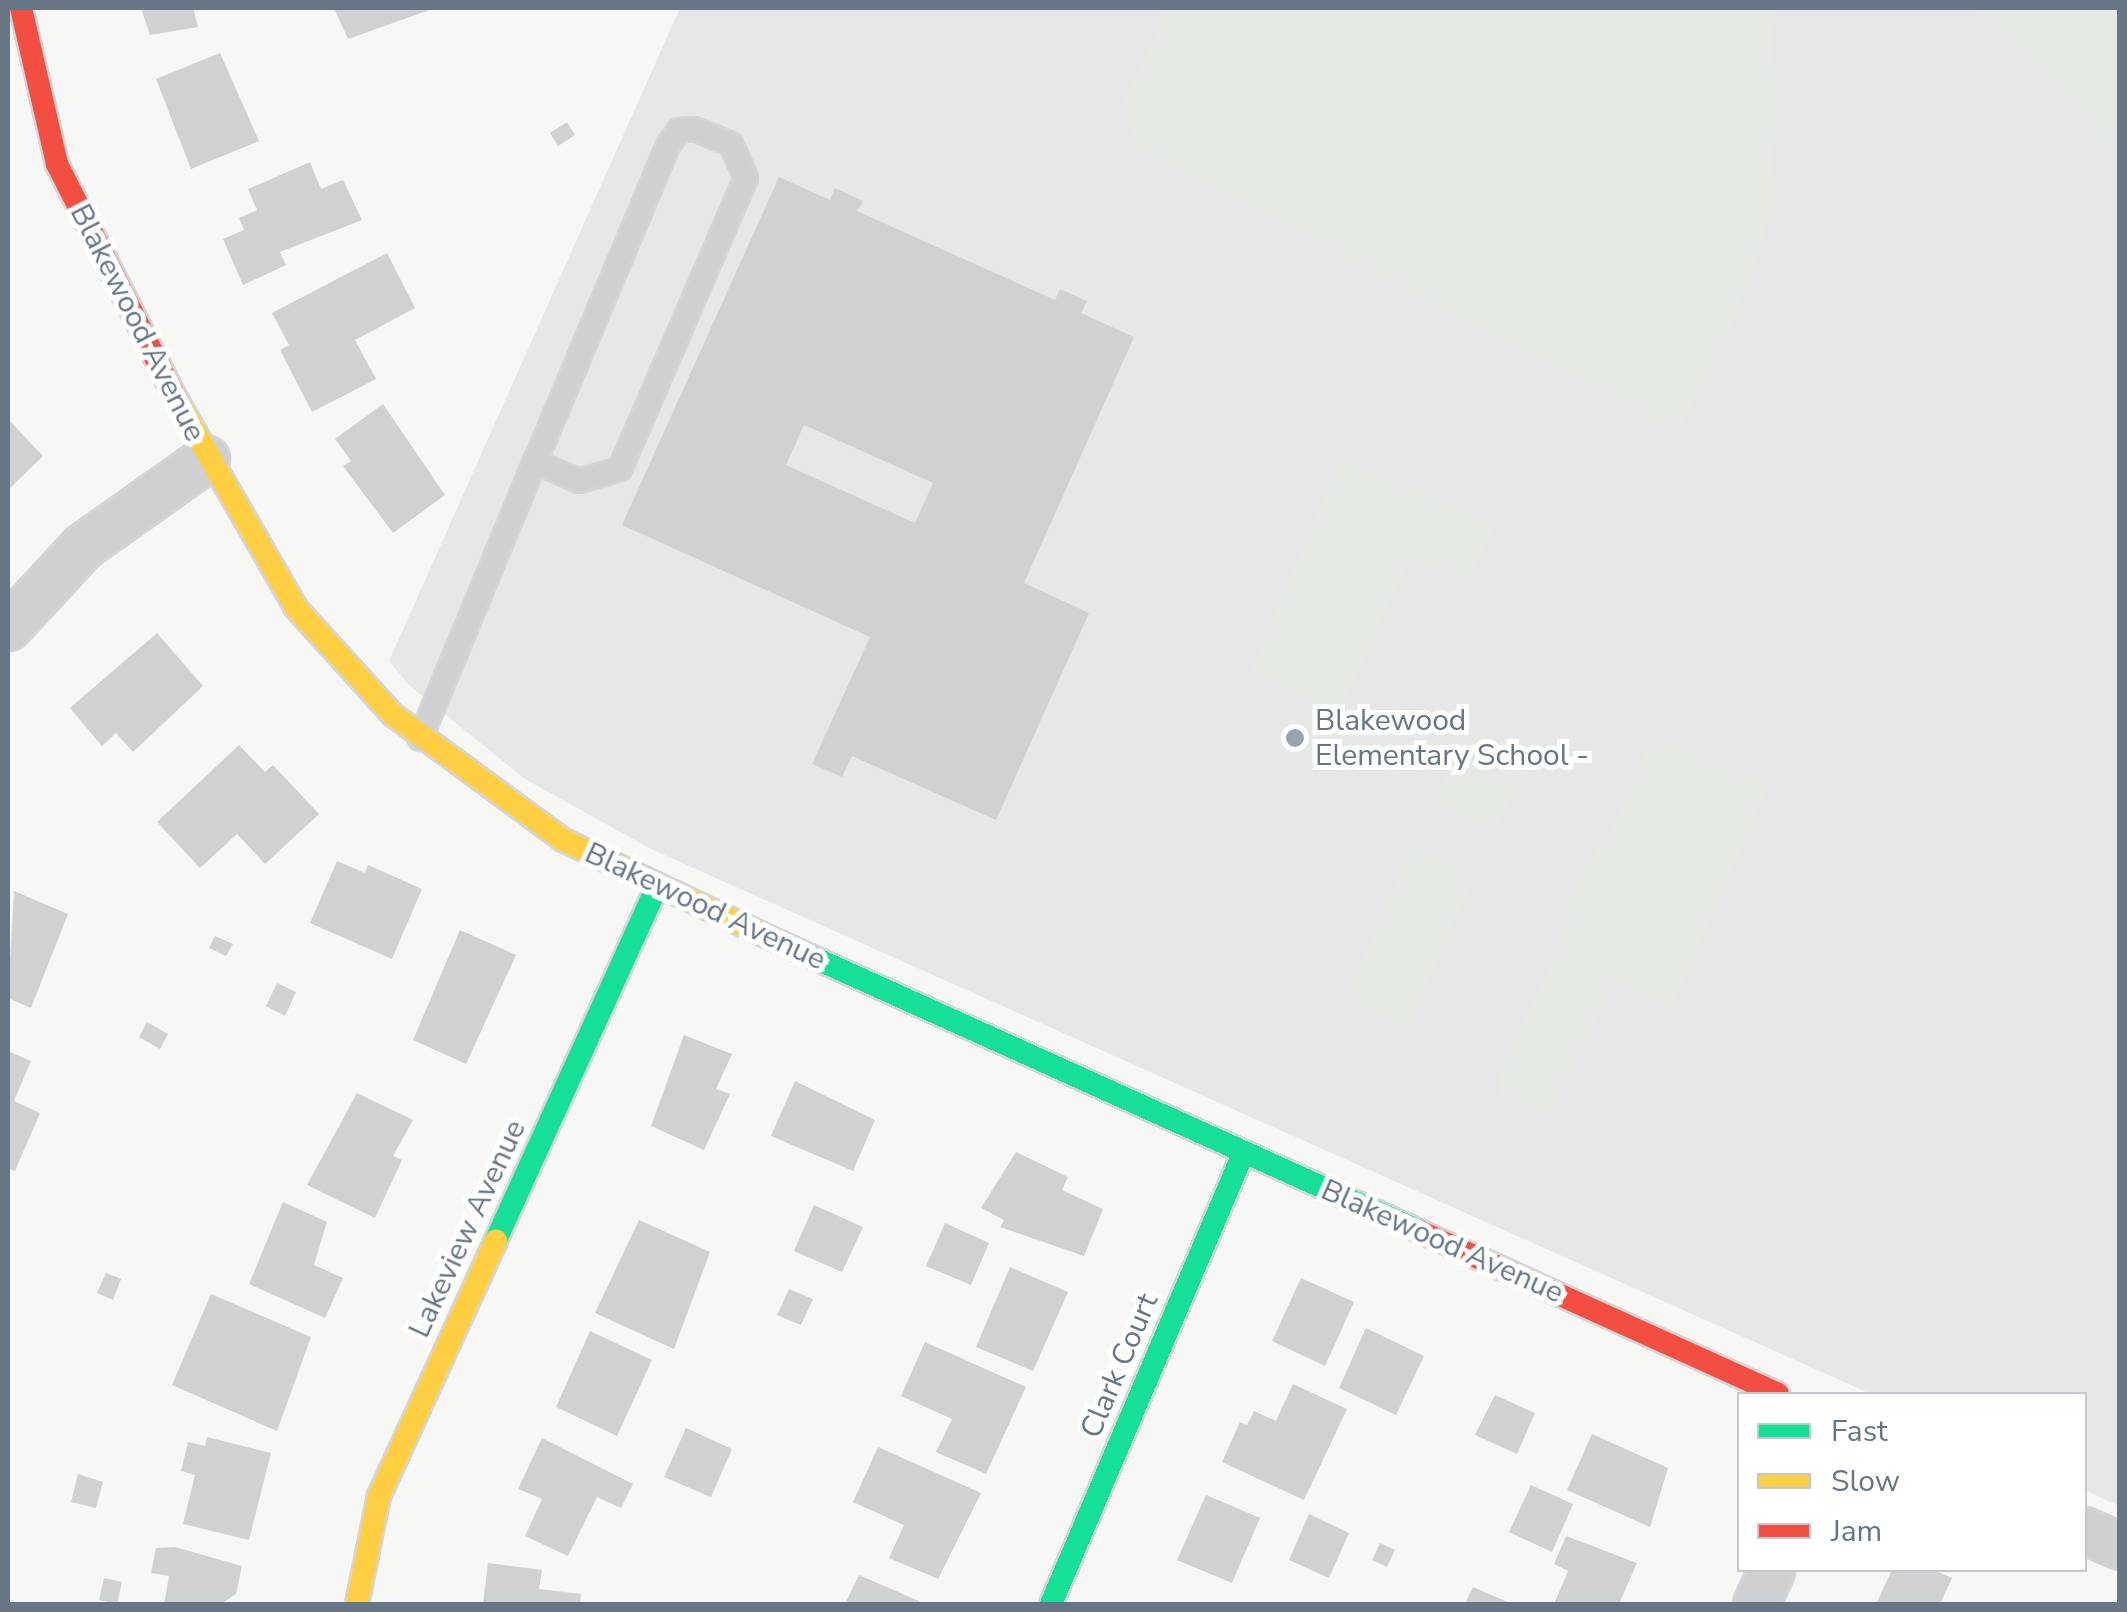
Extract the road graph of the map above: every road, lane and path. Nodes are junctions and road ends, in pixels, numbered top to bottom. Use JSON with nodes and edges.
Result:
{"nodes":[{"id":1,"x":21,"y":8,"type":"edge"},
{"id":2,"x":206,"y":459,"type":"junction"},
{"id":3,"x":535,"y":462,"type":"junction"},
{"id":4,"x":8,"y":627,"type":"edge"},
{"id":5,"x":420,"y":739,"type":"junction"},
{"id":6,"x":658,"y":887,"type":"junction"},
{"id":7,"x":1244,"y":1152,"type":"junction"},
{"id":8,"x":1774,"y":1392,"type":"edge"},
{"id":9,"x":2087,"y":1531,"type":"edge"},
{"id":10,"x":2120,"y":1546,"type":"edge"},
{"id":11,"x":1770,"y":1572,"type":"edge"},
{"id":12,"x":358,"y":1604,"type":"edge"},
{"id":13,"x":1051,"y":1604,"type":"edge"},
{"id":14,"x":1756,"y":1604,"type":"edge"}],
"edges":[{"from":1,"to":2,"type":"street","name":"Blakewood Avenue"},
{"from":2,"to":4,"type":"street"},
{"from":2,"to":5,"type":"street","name":"Blakewood Avenue"},
{"from":3,"to":3,"type":"lane"},
{"from":3,"to":5,"type":"lane"},
{"from":5,"to":6,"type":"street","name":"Blakewood Avenue"},
{"from":6,"to":7,"type":"street","name":"Blakewood Avenue"},
{"from":6,"to":12,"type":"street","name":"Lakeview Avenue"},
{"from":7,"to":8,"type":"street","name":"Blakewood Avenue"},
{"from":7,"to":13,"type":"street","name":"Clark Court"},
{"from":9,"to":10,"type":"street"},
{"from":11,"to":14,"type":"street"}]}
